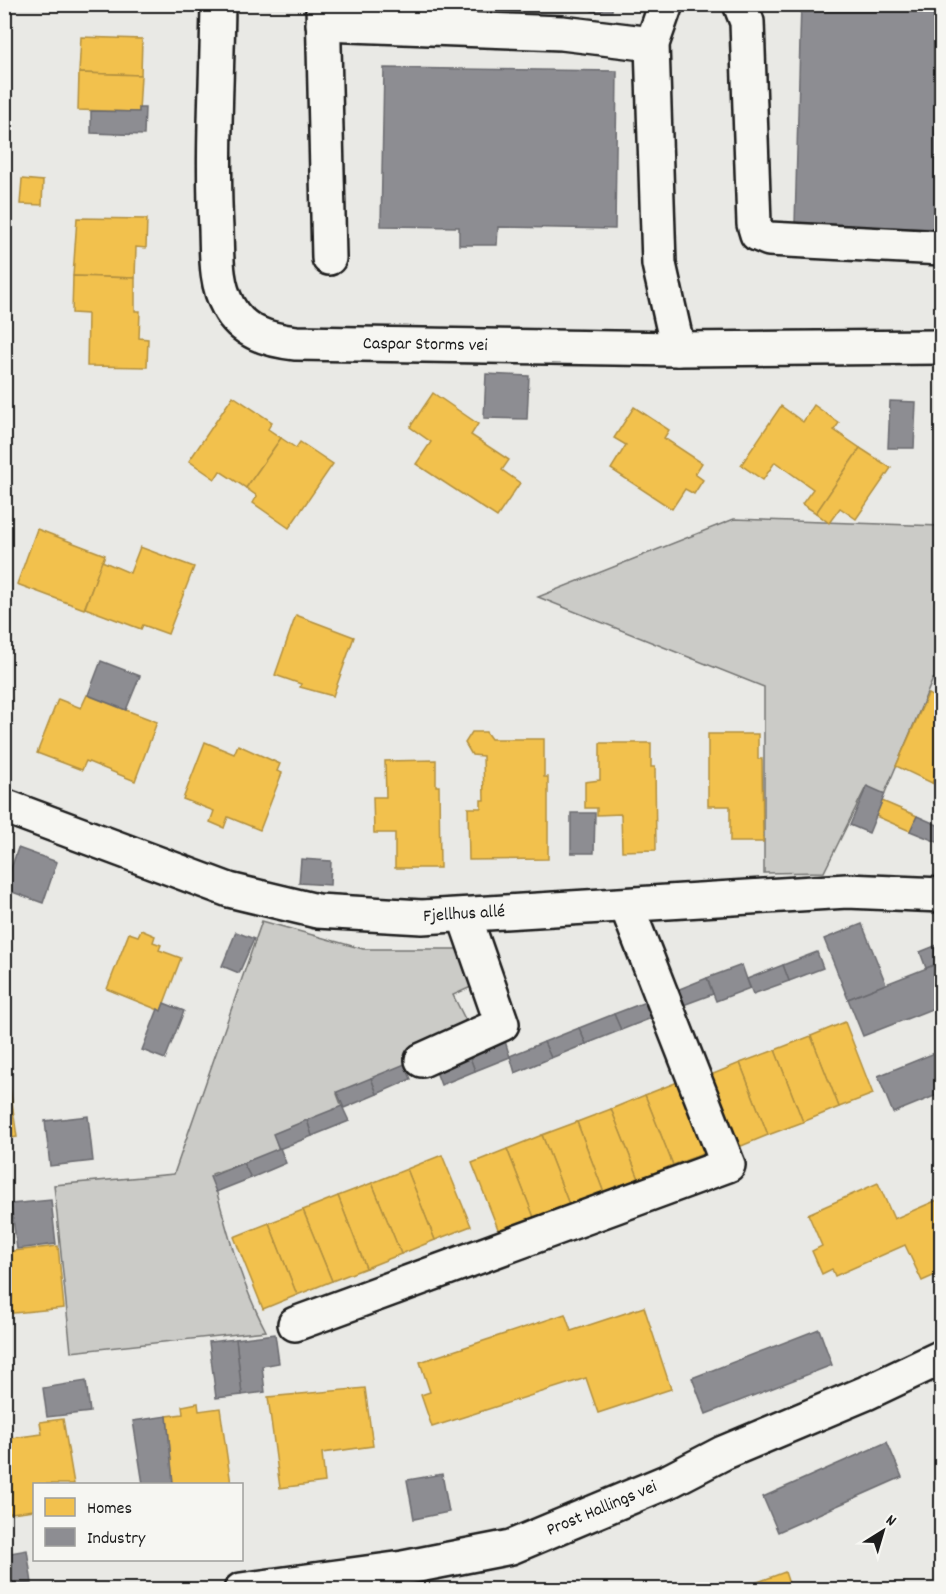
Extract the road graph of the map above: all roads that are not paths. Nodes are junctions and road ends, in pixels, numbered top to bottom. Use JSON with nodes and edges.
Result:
{"nodes":[{"id":1,"x":218,"y":4,"type":"edge"},
{"id":2,"x":666,"y":4,"type":"edge"},
{"id":3,"x":740,"y":4,"type":"edge"},
{"id":4,"x":323,"y":14,"type":"edge"},
{"id":5,"x":651,"y":44,"type":"junction"},
{"id":6,"x":942,"y":248,"type":"edge"},
{"id":7,"x":329,"y":258,"type":"dead end"},
{"id":8,"x":942,"y":347,"type":"edge"},
{"id":9,"x":678,"y":349,"type":"junction"},
{"id":10,"x":4,"y":806,"type":"edge"},
{"id":11,"x":942,"y":895,"type":"edge"},
{"id":12,"x":627,"y":907,"type":"junction"},
{"id":13,"x":464,"y":915,"type":"junction"},
{"id":14,"x":422,"y":1060,"type":"dead end"},
{"id":15,"x":295,"y":1324,"type":"dead end"},
{"id":16,"x":942,"y":1357,"type":"edge"},
{"id":17,"x":241,"y":1590,"type":"edge"}],
"edges":[{"from":1,"to":9,"type":"street","name":"Caspar Storms vei"},
{"from":2,"to":5,"type":"street"},
{"from":3,"to":6,"type":"street"},
{"from":4,"to":5,"type":"street"},
{"from":4,"to":7,"type":"street"},
{"from":5,"to":9,"type":"street"},
{"from":8,"to":9,"type":"street","name":"Caspar Storms vei"},
{"from":10,"to":13,"type":"street","name":"Fjellhus allé"},
{"from":11,"to":12,"type":"street","name":"Fjellhus allé"},
{"from":12,"to":13,"type":"street","name":"Fjellhus allé"},
{"from":12,"to":15,"type":"street"},
{"from":13,"to":14,"type":"street"},
{"from":16,"to":17,"type":"street","name":"Prost Hallings vei"}]}
